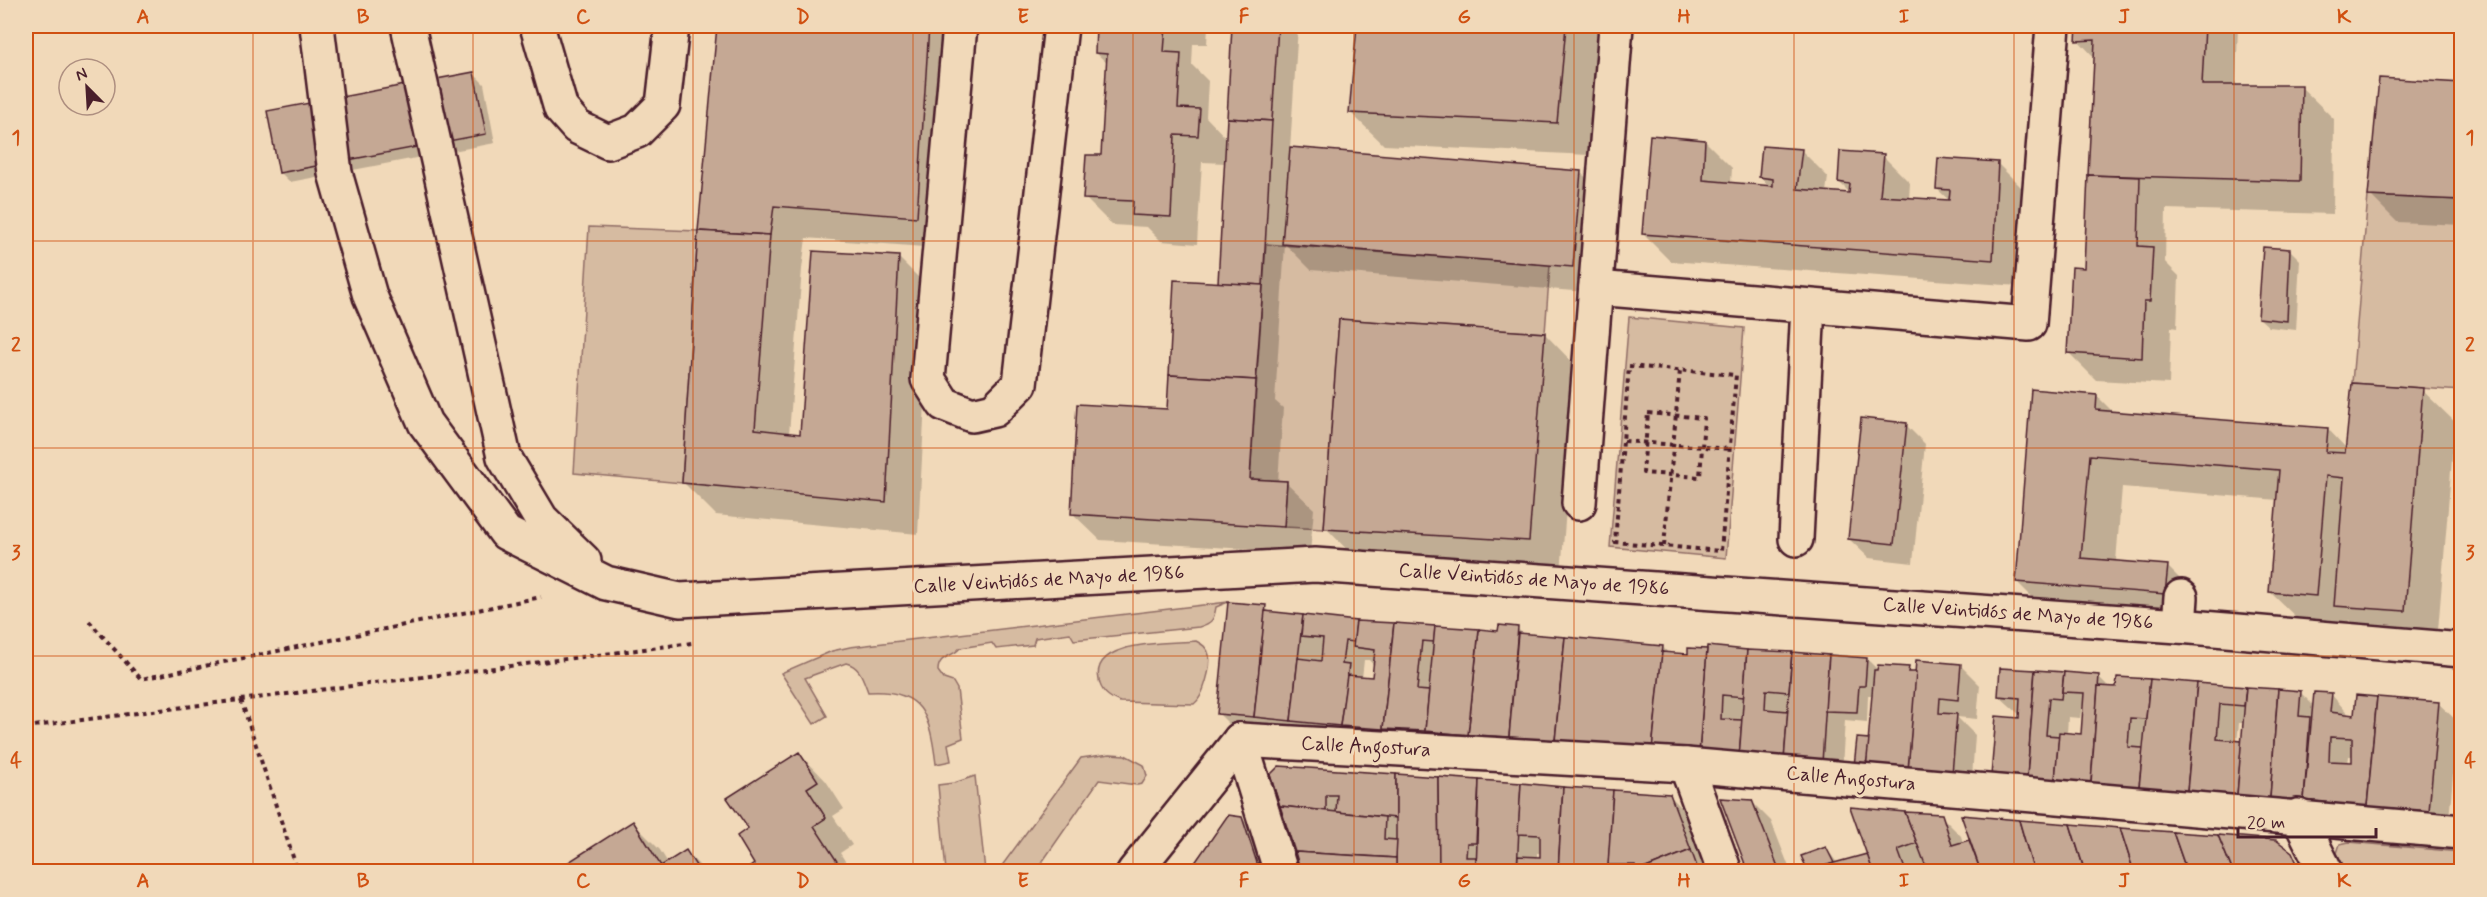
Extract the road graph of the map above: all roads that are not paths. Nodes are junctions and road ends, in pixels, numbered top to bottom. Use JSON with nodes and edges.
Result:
{"nodes":[{"id":1,"x":317,"y":26,"type":"edge"},
{"id":2,"x":408,"y":26,"type":"edge"},
{"id":3,"x":537,"y":26,"type":"edge"},
{"id":4,"x":672,"y":26,"type":"edge"},
{"id":5,"x":960,"y":26,"type":"edge"},
{"id":6,"x":1061,"y":26,"type":"edge"},
{"id":7,"x":1616,"y":26,"type":"edge"},
{"id":8,"x":2054,"y":26,"type":"edge"},
{"id":9,"x":1596,"y":288,"type":"junction"},
{"id":10,"x":1808,"y":306,"type":"junction"},
{"id":11,"x":1579,"y":502,"type":"dead end"},
{"id":12,"x":1796,"y":539,"type":"dead end"},
{"id":13,"x":606,"y":584,"type":"junction"},
{"id":14,"x":2462,"y":650,"type":"edge"},
{"id":15,"x":1240,"y":740,"type":"junction"},
{"id":16,"x":1686,"y":765,"type":"junction"},
{"id":17,"x":2298,"y":816,"type":"junction"},
{"id":18,"x":2462,"y":832,"type":"edge"},
{"id":19,"x":1134,"y":872,"type":"edge"},
{"id":20,"x":1281,"y":872,"type":"edge"},
{"id":21,"x":1725,"y":872,"type":"edge"},
{"id":22,"x":2326,"y":872,"type":"edge"}],
"edges":[{"from":1,"to":13,"type":"street","name":"Calle Veintidós de Mayo de 1986"},
{"from":2,"to":13,"type":"street"},
{"from":3,"to":4,"type":"street"},
{"from":5,"to":6,"type":"street"},
{"from":7,"to":9,"type":"street"},
{"from":8,"to":10,"type":"street"},
{"from":9,"to":10,"type":"street"},
{"from":9,"to":11,"type":"street"},
{"from":10,"to":12,"type":"street"},
{"from":13,"to":14,"type":"street","name":"Calle Veintidós de Mayo de 1986"},
{"from":15,"to":16,"type":"street","name":"Calle Angostura"},
{"from":15,"to":19,"type":"street"},
{"from":15,"to":20,"type":"street"},
{"from":16,"to":17,"type":"street","name":"Calle Angostura"},
{"from":16,"to":21,"type":"street"},
{"from":17,"to":18,"type":"street","name":"Calle Angostura"},
{"from":17,"to":22,"type":"street"}]}
